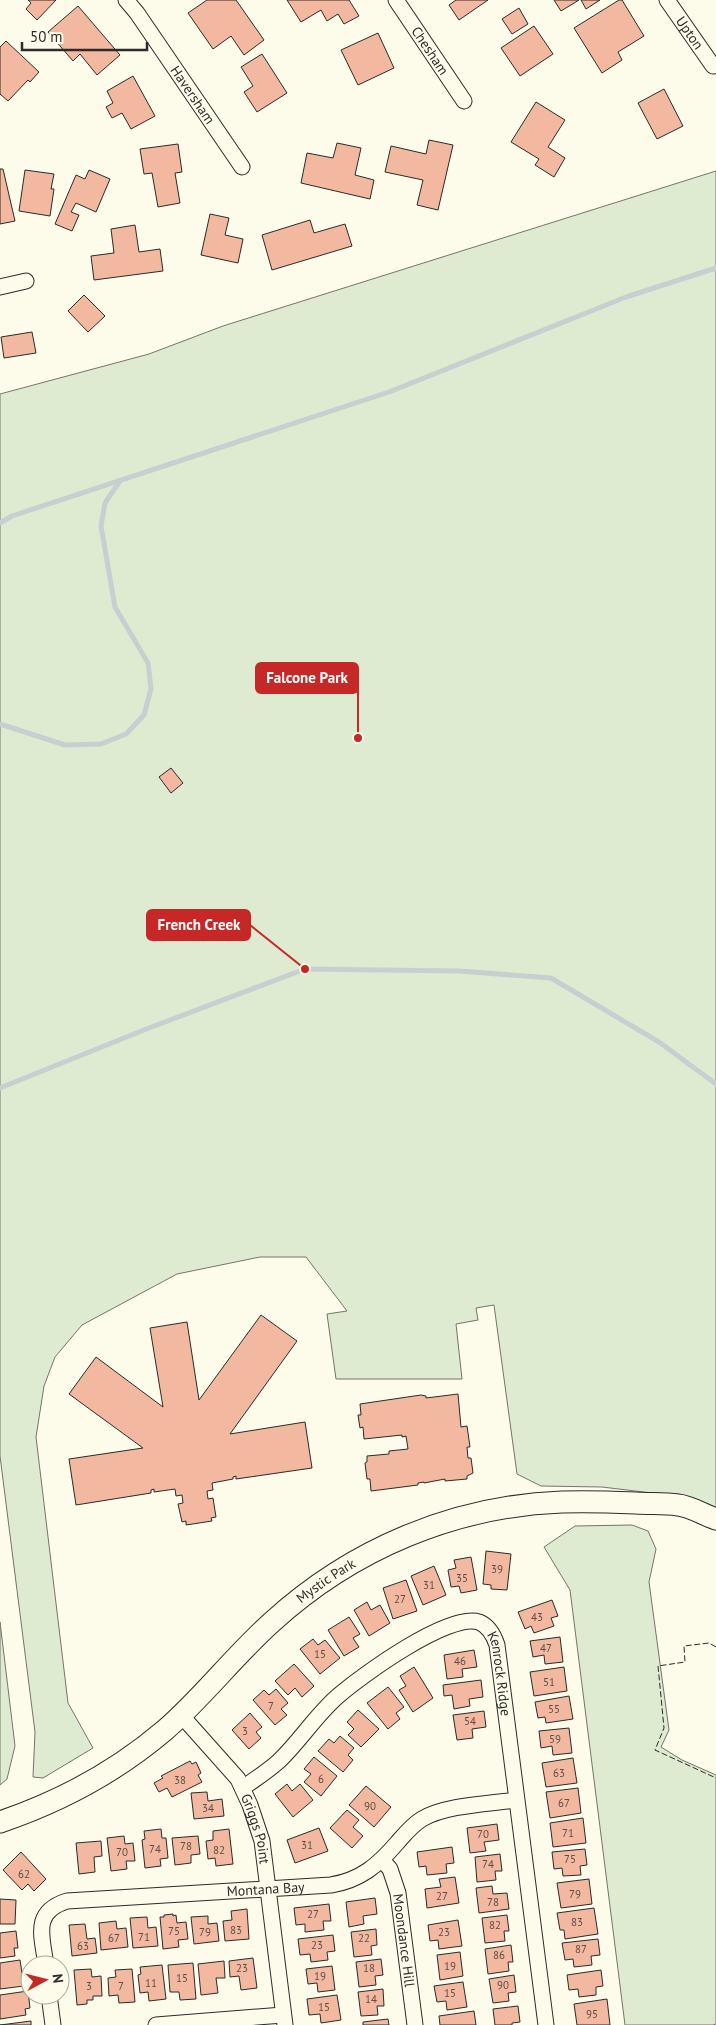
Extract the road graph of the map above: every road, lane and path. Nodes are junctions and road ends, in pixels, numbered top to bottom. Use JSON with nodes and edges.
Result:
{"nodes":[{"id":1,"x":126,"y":0,"type":"edge"},
{"id":2,"x":396,"y":0,"type":"edge"},
{"id":3,"x":667,"y":0,"type":"edge"},
{"id":4,"x":713,"y":66,"type":"dead end"},
{"id":5,"x":464,"y":101,"type":"dead end"},
{"id":6,"x":242,"y":167,"type":"dead end"},
{"id":7,"x":26,"y":281,"type":"dead end"},
{"id":8,"x":0,"y":287,"type":"edge"},
{"id":9,"x":716,"y":1519,"type":"edge"},
{"id":10,"x":181,"y":1714,"type":"junction"},
{"id":11,"x":243,"y":1788,"type":"junction"},
{"id":12,"x":516,"y":1800,"type":"junction"},
{"id":13,"x":0,"y":1822,"type":"edge"},
{"id":14,"x":382,"y":1860,"type":"junction"},
{"id":15,"x":268,"y":1889,"type":"junction"},
{"id":16,"x":45,"y":1955,"type":"edge"},
{"id":17,"x":51,"y":2005,"type":"edge"},
{"id":18,"x":284,"y":2020,"type":"edge"},
{"id":19,"x":53,"y":2025,"type":"edge"},
{"id":20,"x":156,"y":2025,"type":"edge"},
{"id":21,"x":415,"y":2025,"type":"edge"},
{"id":22,"x":546,"y":2025,"type":"edge"}],
"edges":[{"from":1,"to":6,"type":"street","name":"Haversham"},
{"from":2,"to":5,"type":"street","name":"Chesham"},
{"from":3,"to":4,"type":"street","name":"Upton"},
{"from":7,"to":8,"type":"street"},
{"from":9,"to":10,"type":"street","name":"Mystic Park"},
{"from":10,"to":11,"type":"street","name":"Griggs Point"},
{"from":10,"to":13,"type":"street","name":"Mystic Park"},
{"from":11,"to":12,"type":"street","name":"Kenrock Ridge"},
{"from":11,"to":15,"type":"street","name":"Griggs Point"},
{"from":12,"to":14,"type":"street","name":"Montana Bay"},
{"from":12,"to":22,"type":"street","name":"Kenrock Ridge"},
{"from":14,"to":15,"type":"street","name":"Montana Bay"},
{"from":14,"to":21,"type":"street","name":"Moondance Hill"},
{"from":15,"to":16,"type":"street","name":"Montana Bay"},
{"from":15,"to":18,"type":"street","name":"Griggs Point"},
{"from":17,"to":19,"type":"street"},
{"from":18,"to":20,"type":"street"}]}
